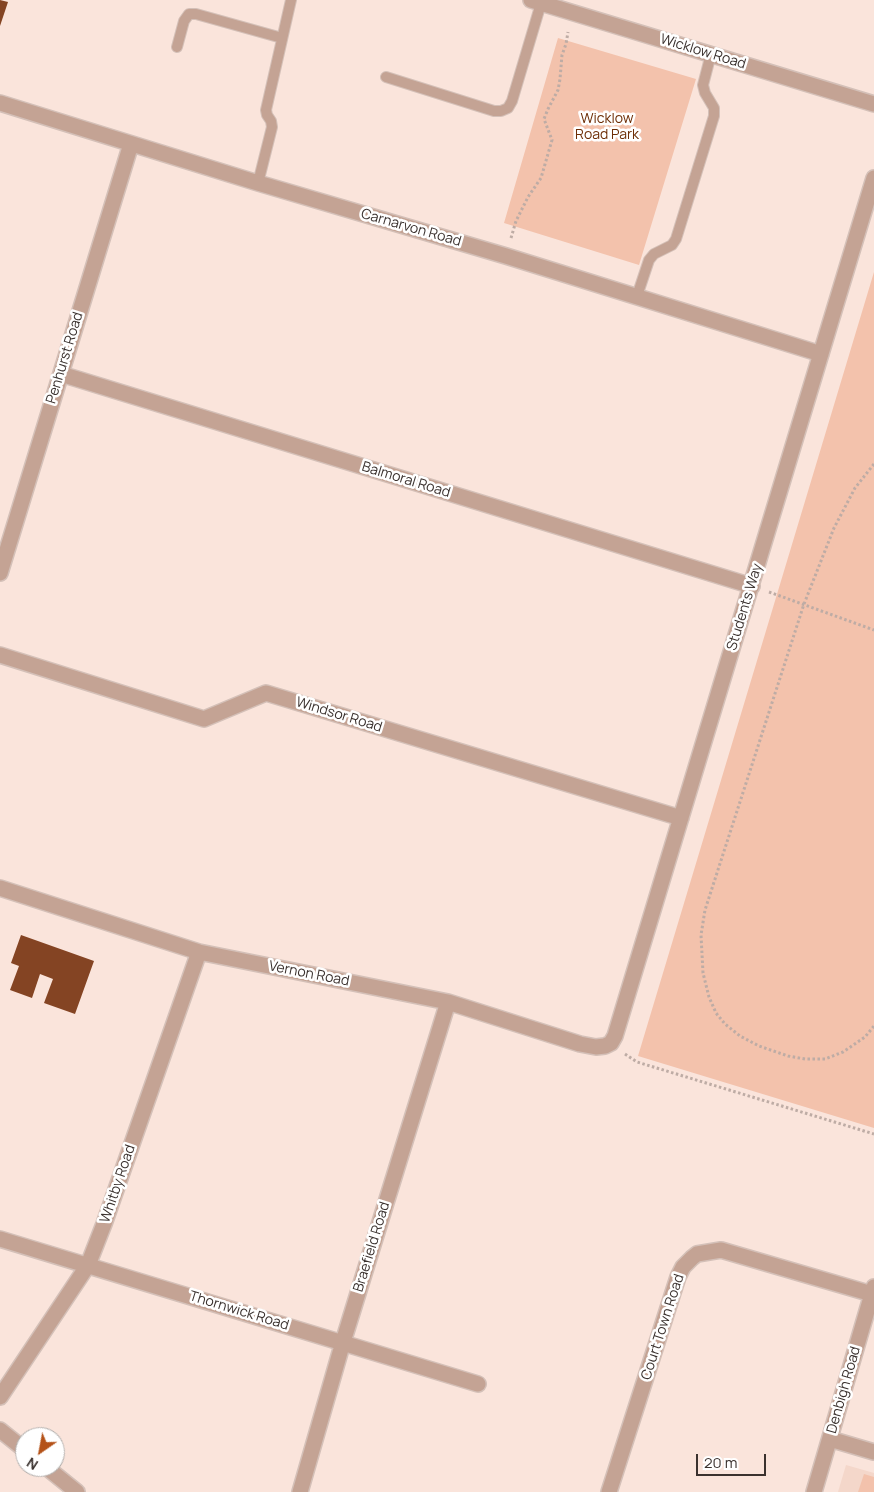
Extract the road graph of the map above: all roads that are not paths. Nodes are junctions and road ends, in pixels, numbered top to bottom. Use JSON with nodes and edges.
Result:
{"nodes":[{"id":1,"x":291,"y":0,"type":"edge"},
{"id":2,"x":538,"y":1,"type":"edge"},
{"id":3,"x":282,"y":38,"type":"junction"},
{"id":4,"x":177,"y":47,"type":"dead end"},
{"id":5,"x":711,"y":54,"type":"junction"},
{"id":6,"x":386,"y":77,"type":"dead end"},
{"id":7,"x":0,"y":103,"type":"edge"},
{"id":8,"x":874,"y":104,"type":"edge"},
{"id":9,"x":130,"y":144,"type":"junction"},
{"id":10,"x":874,"y":178,"type":"edge"},
{"id":11,"x":258,"y":183,"type":"junction"},
{"id":12,"x":637,"y":296,"type":"junction"},
{"id":13,"x":821,"y":354,"type":"junction"},
{"id":14,"x":61,"y":374,"type":"junction"},
{"id":15,"x":0,"y":572,"type":"edge"},
{"id":16,"x":752,"y":586,"type":"junction"},
{"id":17,"x":0,"y":655,"type":"edge"},
{"id":18,"x":681,"y":818,"type":"junction"},
{"id":19,"x":0,"y":888,"type":"edge"},
{"id":20,"x":199,"y":952,"type":"junction"},
{"id":21,"x":448,"y":1002,"type":"junction"},
{"id":22,"x":613,"y":1039,"type":"joint"},
{"id":23,"x":0,"y":1238,"type":"edge"},
{"id":24,"x":88,"y":1265,"type":"junction"},
{"id":25,"x":873,"y":1290,"type":"edge"},
{"id":26,"x":343,"y":1342,"type":"junction"},
{"id":27,"x":478,"y":1384,"type":"dead end"},
{"id":28,"x":0,"y":1397,"type":"edge"},
{"id":29,"x":0,"y":1430,"type":"edge"},
{"id":30,"x":830,"y":1439,"type":"junction"},
{"id":31,"x":15,"y":1442,"type":"edge"},
{"id":32,"x":874,"y":1452,"type":"edge"},
{"id":33,"x":59,"y":1477,"type":"edge"},
{"id":34,"x":78,"y":1492,"type":"edge"},
{"id":35,"x":300,"y":1492,"type":"edge"},
{"id":36,"x":609,"y":1492,"type":"edge"},
{"id":37,"x":814,"y":1492,"type":"edge"}],
"edges":[{"from":1,"to":3,"type":"lane"},
{"from":2,"to":5,"type":"street","name":"Wicklow Road"},
{"from":2,"to":6,"type":"lane"},
{"from":3,"to":4,"type":"lane"},
{"from":3,"to":11,"type":"lane"},
{"from":5,"to":8,"type":"street","name":"Wicklow Road"},
{"from":5,"to":12,"type":"lane"},
{"from":7,"to":9,"type":"street","name":"Carnarvon Road"},
{"from":9,"to":11,"type":"street","name":"Carnarvon Road"},
{"from":9,"to":14,"type":"street","name":"Penhurst Road"},
{"from":10,"to":13,"type":"street","name":"Students Way"},
{"from":11,"to":12,"type":"street","name":"Carnarvon Road"},
{"from":12,"to":13,"type":"street","name":"Carnarvon Road"},
{"from":13,"to":16,"type":"street","name":"Students Way"},
{"from":14,"to":15,"type":"street","name":"Penhurst Road"},
{"from":14,"to":16,"type":"street","name":"Balmoral Road"},
{"from":16,"to":18,"type":"street","name":"Students Way"},
{"from":17,"to":18,"type":"street","name":"Windsor Road"},
{"from":18,"to":22,"type":"street","name":"Students Way"},
{"from":19,"to":20,"type":"street","name":"Vernon Road"},
{"from":20,"to":21,"type":"street","name":"Vernon Road"},
{"from":20,"to":24,"type":"street","name":"Whitby Road"},
{"from":21,"to":22,"type":"street","name":"Vernon Road"},
{"from":21,"to":26,"type":"street","name":"Braefield Road"},
{"from":23,"to":24,"type":"street","name":"Thornwick Road"},
{"from":24,"to":26,"type":"street","name":"Thornwick Road"},
{"from":24,"to":28,"type":"street","name":"Whitby Road"},
{"from":25,"to":30,"type":"street","name":"Denbigh Road"},
{"from":25,"to":36,"type":"street","name":"Court Town Road"},
{"from":26,"to":27,"type":"street","name":"Thornwick Road"},
{"from":26,"to":35,"type":"street","name":"Braefield Road"},
{"from":29,"to":31,"type":"street"},
{"from":30,"to":32,"type":"street"},
{"from":30,"to":37,"type":"street","name":"Denbigh Road"},
{"from":33,"to":34,"type":"street"}]}
